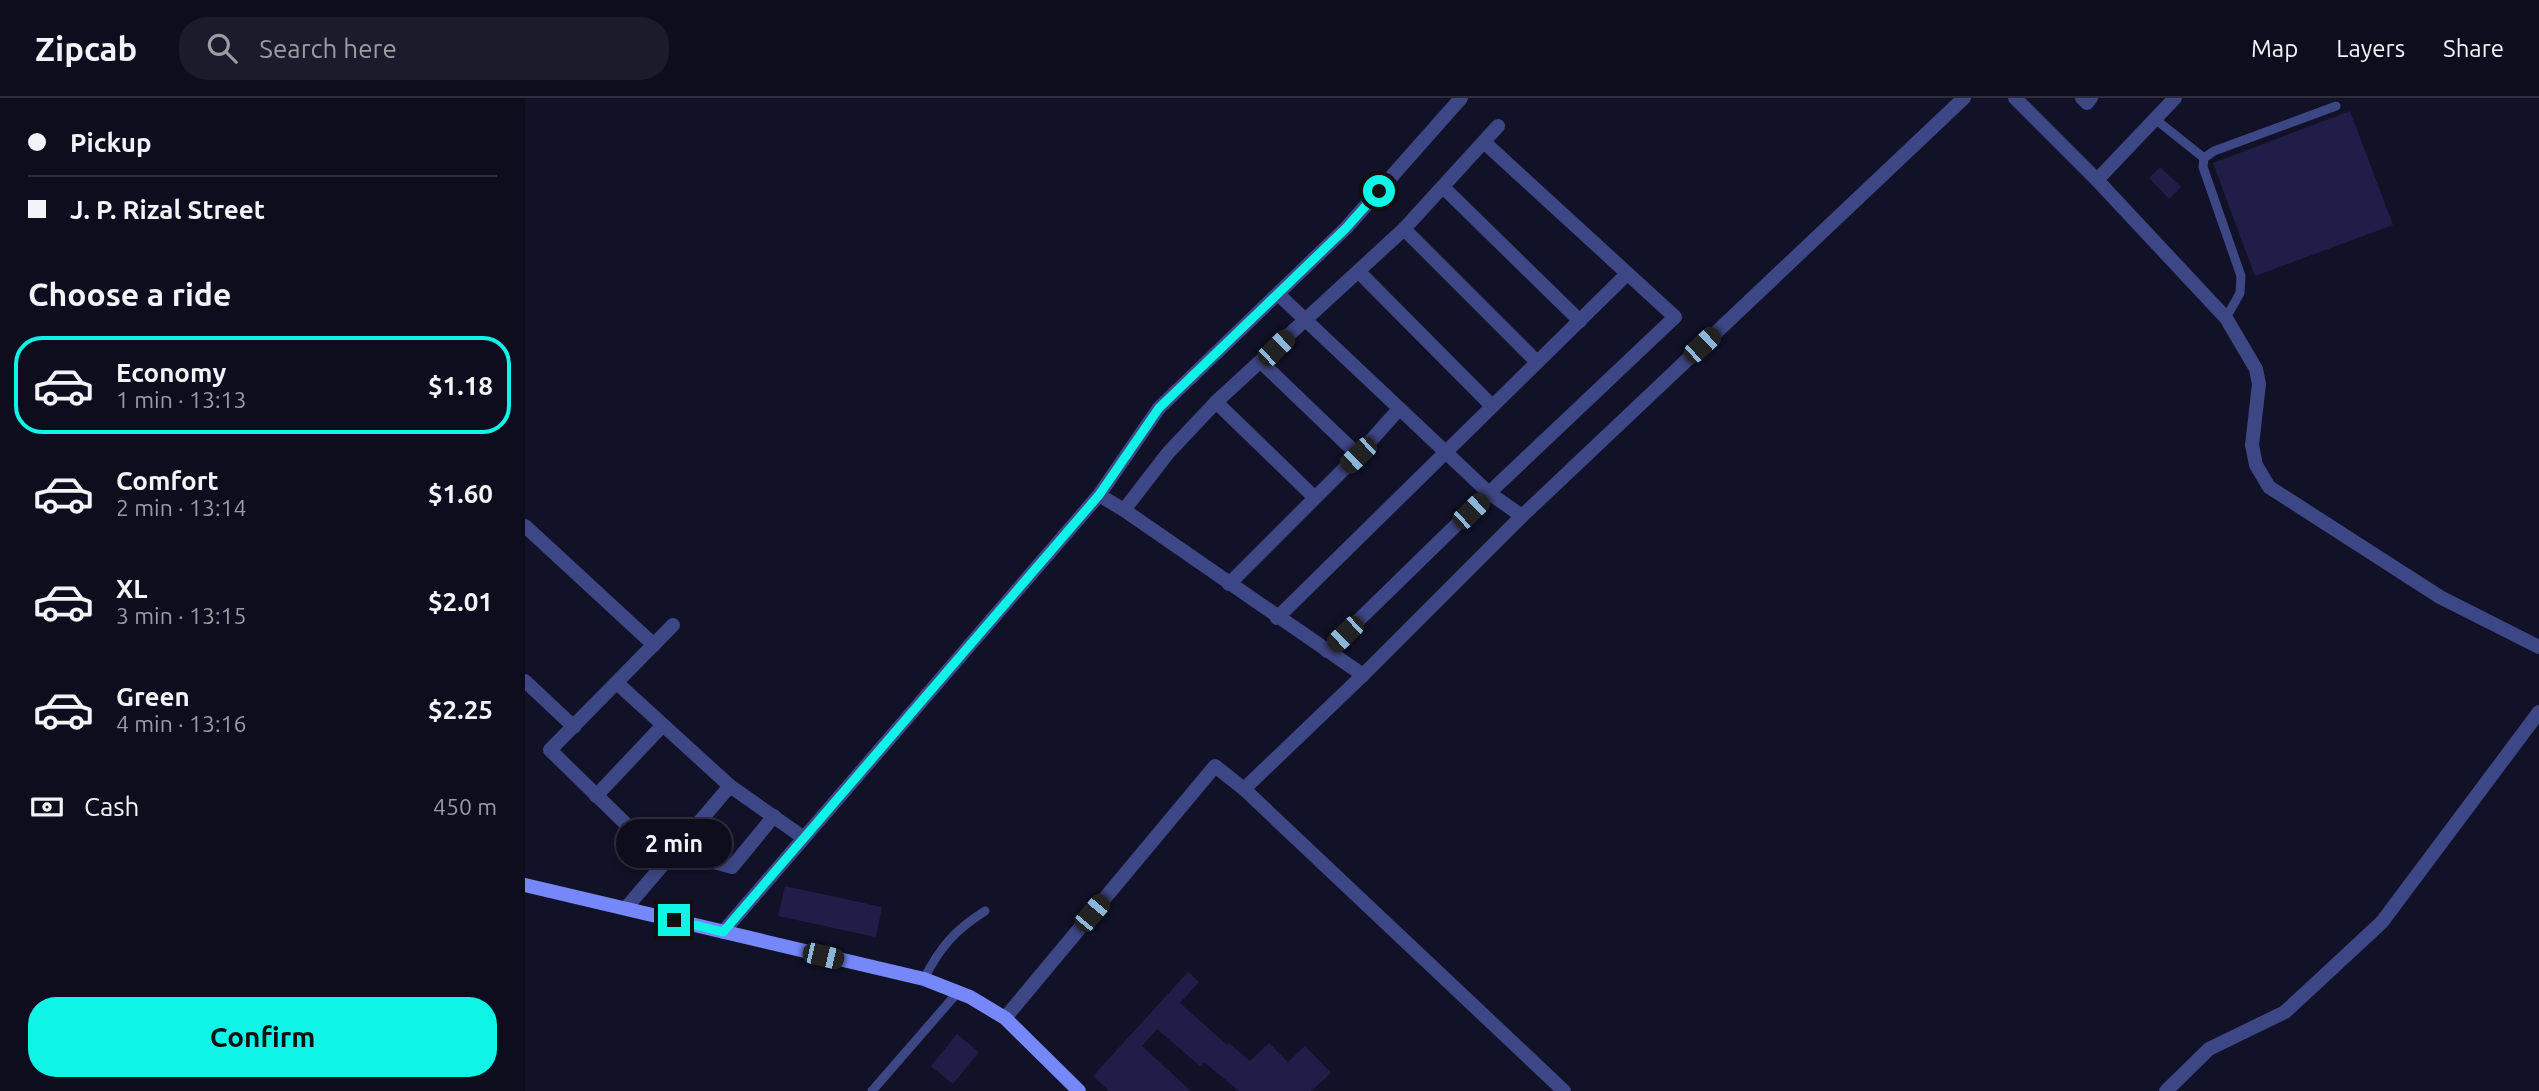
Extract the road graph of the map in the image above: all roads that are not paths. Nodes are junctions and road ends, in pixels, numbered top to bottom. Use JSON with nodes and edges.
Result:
{"nodes":[{"id":1,"x":1461,"y":98,"type":"edge"},
{"id":2,"x":1963,"y":98,"type":"edge"},
{"id":3,"x":2015,"y":98,"type":"edge"},
{"id":4,"x":2082,"y":98,"type":"edge"},
{"id":5,"x":2091,"y":98,"type":"edge"},
{"id":6,"x":2175,"y":98,"type":"edge"},
{"id":7,"x":2336,"y":106,"type":"dead end"},
{"id":8,"x":2155,"y":119,"type":"junction"},
{"id":9,"x":1498,"y":126,"type":"dead end"},
{"id":10,"x":1484,"y":142,"type":"junction"},
{"id":11,"x":2204,"y":158,"type":"junction"},
{"id":12,"x":2097,"y":180,"type":"junction"},
{"id":13,"x":1443,"y":187,"type":"junction"},
{"id":14,"x":1405,"y":229,"type":"junction"},
{"id":15,"x":1359,"y":272,"type":"junction"},
{"id":16,"x":1627,"y":274,"type":"junction"},
{"id":17,"x":1278,"y":294,"type":"junction"},
{"id":18,"x":2226,"y":318,"type":"junction"},
{"id":19,"x":1306,"y":319,"type":"junction"},
{"id":20,"x":1580,"y":321,"type":"junction"},
{"id":21,"x":1261,"y":362,"type":"junction"},
{"id":22,"x":1537,"y":362,"type":"junction"},
{"id":23,"x":1216,"y":402,"type":"junction"},
{"id":24,"x":1492,"y":406,"type":"junction"},
{"id":25,"x":1399,"y":409,"type":"junction"},
{"id":26,"x":1445,"y":451,"type":"junction"},
{"id":27,"x":1358,"y":455,"type":"junction"},
{"id":28,"x":1489,"y":493,"type":"junction"},
{"id":29,"x":1099,"y":495,"type":"junction"},
{"id":30,"x":1314,"y":497,"type":"junction"},
{"id":31,"x":1124,"y":510,"type":"junction"},
{"id":32,"x":1522,"y":516,"type":"junction"},
{"id":33,"x":525,"y":526,"type":"edge"},
{"id":34,"x":1229,"y":584,"type":"junction"},
{"id":35,"x":1277,"y":618,"type":"junction"},
{"id":36,"x":673,"y":625,"type":"dead end"},
{"id":37,"x":654,"y":645,"type":"junction"},
{"id":38,"x":2539,"y":647,"type":"edge"},
{"id":39,"x":1327,"y":651,"type":"junction"},
{"id":40,"x":1363,"y":675,"type":"junction"},
{"id":41,"x":525,"y":681,"type":"edge"},
{"id":42,"x":617,"y":683,"type":"junction"},
{"id":43,"x":2539,"y":712,"type":"edge"},
{"id":44,"x":663,"y":725,"type":"junction"},
{"id":45,"x":574,"y":727,"type":"junction"},
{"id":46,"x":730,"y":786,"type":"junction"},
{"id":47,"x":1244,"y":789,"type":"junction"},
{"id":48,"x":596,"y":796,"type":"junction"},
{"id":49,"x":773,"y":816,"type":"junction"},
{"id":50,"x":804,"y":838,"type":"junction"},
{"id":51,"x":675,"y":851,"type":"junction"},
{"id":52,"x":525,"y":885,"type":"edge"},
{"id":53,"x":626,"y":908,"type":"junction"},
{"id":54,"x":985,"y":911,"type":"dead end"},
{"id":55,"x":723,"y":932,"type":"junction"},
{"id":56,"x":924,"y":979,"type":"junction"},
{"id":57,"x":958,"y":992,"type":"junction"},
{"id":58,"x":1005,"y":1018,"type":"junction"},
{"id":59,"x":872,"y":1091,"type":"edge"},
{"id":60,"x":1079,"y":1091,"type":"edge"},
{"id":61,"x":1564,"y":1091,"type":"edge"},
{"id":62,"x":2166,"y":1091,"type":"edge"}],
"edges":[{"from":1,"to":17,"type":"street"},
{"from":2,"to":32,"type":"street"},
{"from":3,"to":12,"type":"street"},
{"from":4,"to":5,"type":"street"},
{"from":6,"to":8,"type":"street"},
{"from":7,"to":11,"type":"lane"},
{"from":8,"to":11,"type":"lane"},
{"from":8,"to":12,"type":"street"},
{"from":9,"to":10,"type":"street"},
{"from":10,"to":13,"type":"street"},
{"from":10,"to":16,"type":"street"},
{"from":11,"to":18,"type":"lane"},
{"from":12,"to":18,"type":"street"},
{"from":13,"to":14,"type":"street"},
{"from":13,"to":20,"type":"street"},
{"from":14,"to":15,"type":"street"},
{"from":14,"to":22,"type":"street"},
{"from":15,"to":19,"type":"street"},
{"from":15,"to":24,"type":"street"},
{"from":16,"to":20,"type":"street"},
{"from":16,"to":28,"type":"street"},
{"from":17,"to":19,"type":"street"},
{"from":17,"to":29,"type":"street"},
{"from":18,"to":38,"type":"street"},
{"from":19,"to":21,"type":"street"},
{"from":19,"to":25,"type":"street"},
{"from":20,"to":22,"type":"street"},
{"from":21,"to":23,"type":"street"},
{"from":21,"to":27,"type":"street"},
{"from":22,"to":24,"type":"street"},
{"from":23,"to":30,"type":"street"},
{"from":23,"to":31,"type":"street"},
{"from":24,"to":26,"type":"street"},
{"from":25,"to":26,"type":"street"},
{"from":25,"to":27,"type":"street"},
{"from":26,"to":28,"type":"street"},
{"from":26,"to":35,"type":"street"},
{"from":27,"to":30,"type":"street"},
{"from":28,"to":32,"type":"street"},
{"from":28,"to":39,"type":"street"},
{"from":29,"to":31,"type":"street"},
{"from":29,"to":50,"type":"street"},
{"from":30,"to":34,"type":"street"},
{"from":31,"to":34,"type":"street"},
{"from":32,"to":40,"type":"street"},
{"from":33,"to":37,"type":"street"},
{"from":34,"to":35,"type":"street"},
{"from":35,"to":39,"type":"street"},
{"from":36,"to":37,"type":"street"},
{"from":37,"to":42,"type":"street"},
{"from":39,"to":40,"type":"street"},
{"from":40,"to":47,"type":"street"},
{"from":41,"to":45,"type":"street"},
{"from":42,"to":44,"type":"street"},
{"from":42,"to":45,"type":"street"},
{"from":43,"to":62,"type":"street"},
{"from":44,"to":46,"type":"street"},
{"from":44,"to":48,"type":"street"},
{"from":45,"to":48,"type":"street"},
{"from":46,"to":49,"type":"street"},
{"from":46,"to":51,"type":"street"},
{"from":47,"to":58,"type":"street"},
{"from":47,"to":61,"type":"street"},
{"from":48,"to":51,"type":"street"},
{"from":49,"to":50,"type":"street"},
{"from":49,"to":51,"type":"street"},
{"from":50,"to":55,"type":"street"},
{"from":51,"to":53,"type":"street"},
{"from":52,"to":53,"type":"main road"},
{"from":53,"to":55,"type":"main road"},
{"from":54,"to":56,"type":"lane"},
{"from":55,"to":56,"type":"main road"},
{"from":56,"to":57,"type":"main road"},
{"from":57,"to":58,"type":"main road"},
{"from":57,"to":59,"type":"lane"},
{"from":58,"to":60,"type":"main road"}]}
